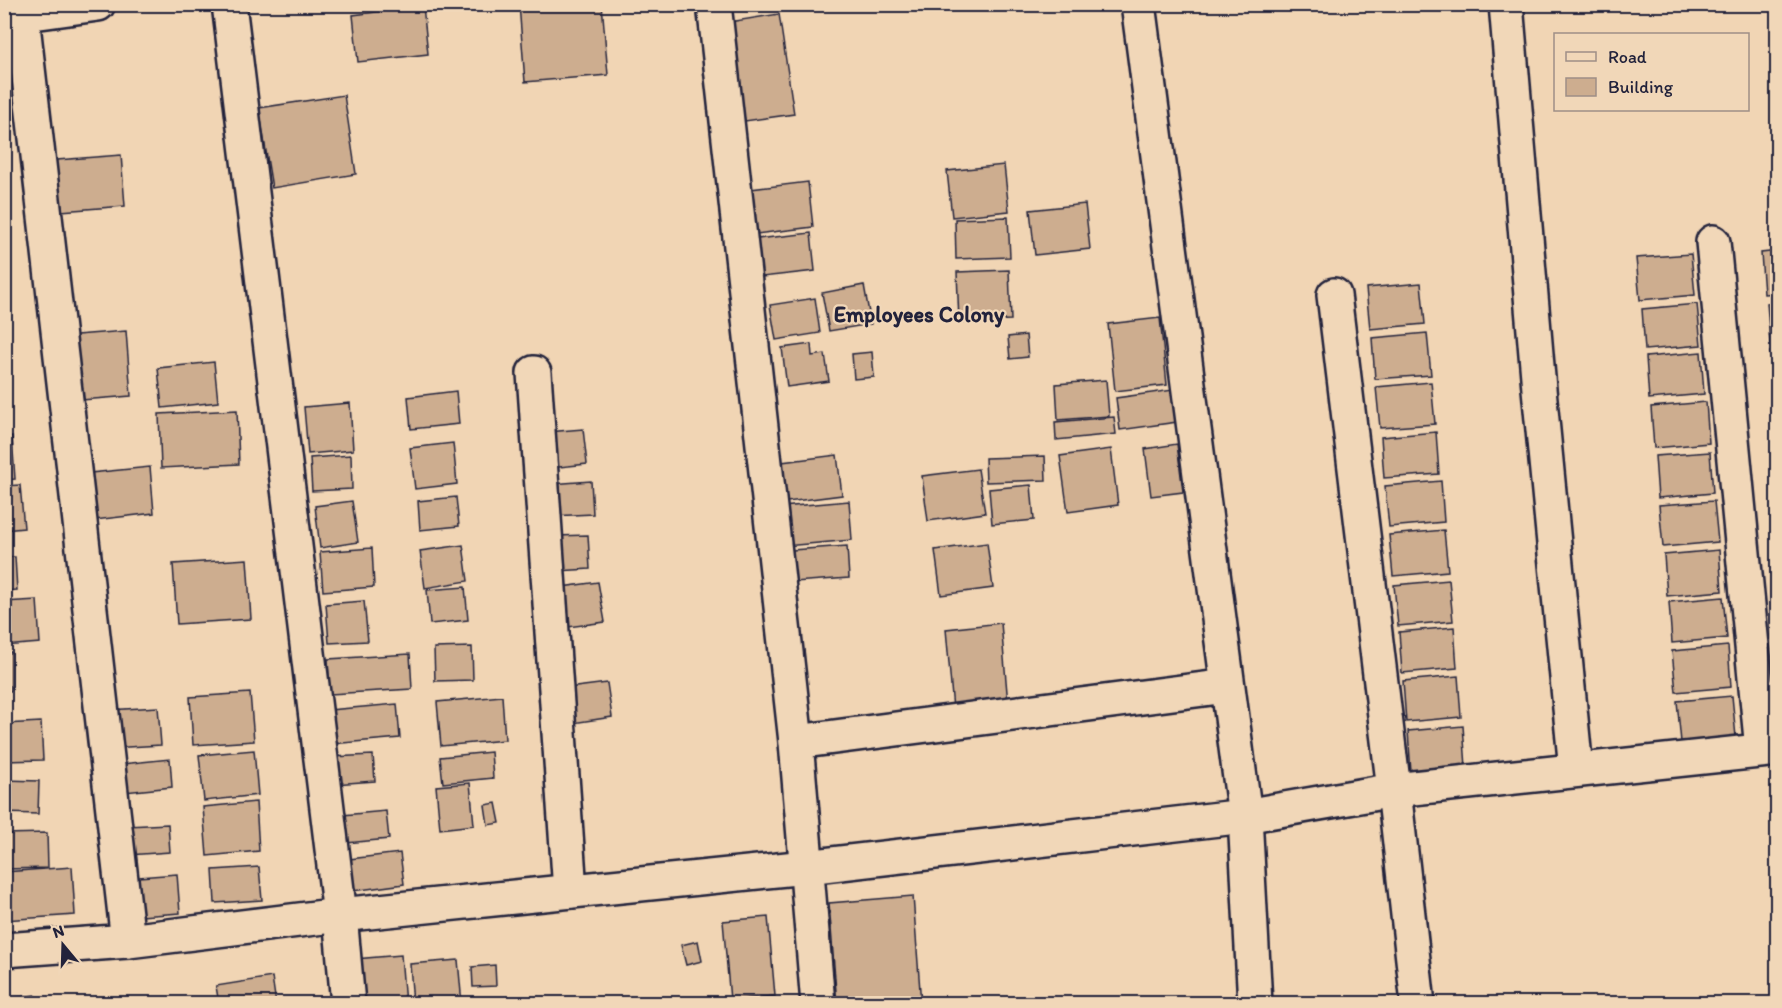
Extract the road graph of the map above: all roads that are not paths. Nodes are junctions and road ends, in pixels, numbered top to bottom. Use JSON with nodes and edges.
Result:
{"nodes":[{"id":1,"x":99,"y":4,"type":"edge"},
{"id":2,"x":229,"y":4,"type":"edge"},
{"id":3,"x":714,"y":4,"type":"edge"},
{"id":4,"x":1138,"y":4,"type":"edge"},
{"id":5,"x":1506,"y":4,"type":"edge"},
{"id":6,"x":13,"y":16,"type":"edge"},
{"id":7,"x":1713,"y":242,"type":"dead end"},
{"id":8,"x":1334,"y":295,"type":"dead end"},
{"id":9,"x":534,"y":374,"type":"dead end"},
{"id":10,"x":1227,"y":686,"type":"junction"},
{"id":11,"x":796,"y":742,"type":"junction"},
{"id":12,"x":1770,"y":749,"type":"edge"},
{"id":13,"x":1576,"y":770,"type":"junction"},
{"id":14,"x":1394,"y":790,"type":"junction"},
{"id":15,"x":1245,"y":816,"type":"junction"},
{"id":16,"x":806,"y":867,"type":"junction"},
{"id":17,"x":570,"y":891,"type":"junction"},
{"id":18,"x":340,"y":915,"type":"junction"},
{"id":19,"x":128,"y":941,"type":"junction"},
{"id":20,"x":4,"y":950,"type":"edge"},
{"id":21,"x":348,"y":1004,"type":"edge"},
{"id":22,"x":818,"y":1004,"type":"edge"},
{"id":23,"x":1255,"y":1004,"type":"edge"},
{"id":24,"x":1418,"y":1004,"type":"edge"}],
"edges":[{"from":1,"to":6,"type":"street"},
{"from":2,"to":18,"type":"street"},
{"from":3,"to":11,"type":"street"},
{"from":4,"to":10,"type":"street"},
{"from":5,"to":13,"type":"street"},
{"from":6,"to":19,"type":"street"},
{"from":7,"to":12,"type":"street"},
{"from":8,"to":14,"type":"street"},
{"from":9,"to":17,"type":"street"},
{"from":10,"to":11,"type":"street"},
{"from":10,"to":15,"type":"street"},
{"from":11,"to":16,"type":"street"},
{"from":12,"to":13,"type":"street"},
{"from":13,"to":14,"type":"street"},
{"from":14,"to":15,"type":"street"},
{"from":14,"to":24,"type":"street"},
{"from":15,"to":16,"type":"street"},
{"from":15,"to":23,"type":"street"},
{"from":16,"to":17,"type":"street"},
{"from":16,"to":22,"type":"street"},
{"from":17,"to":18,"type":"street"},
{"from":18,"to":19,"type":"street"},
{"from":18,"to":21,"type":"street"},
{"from":19,"to":20,"type":"street"}]}
